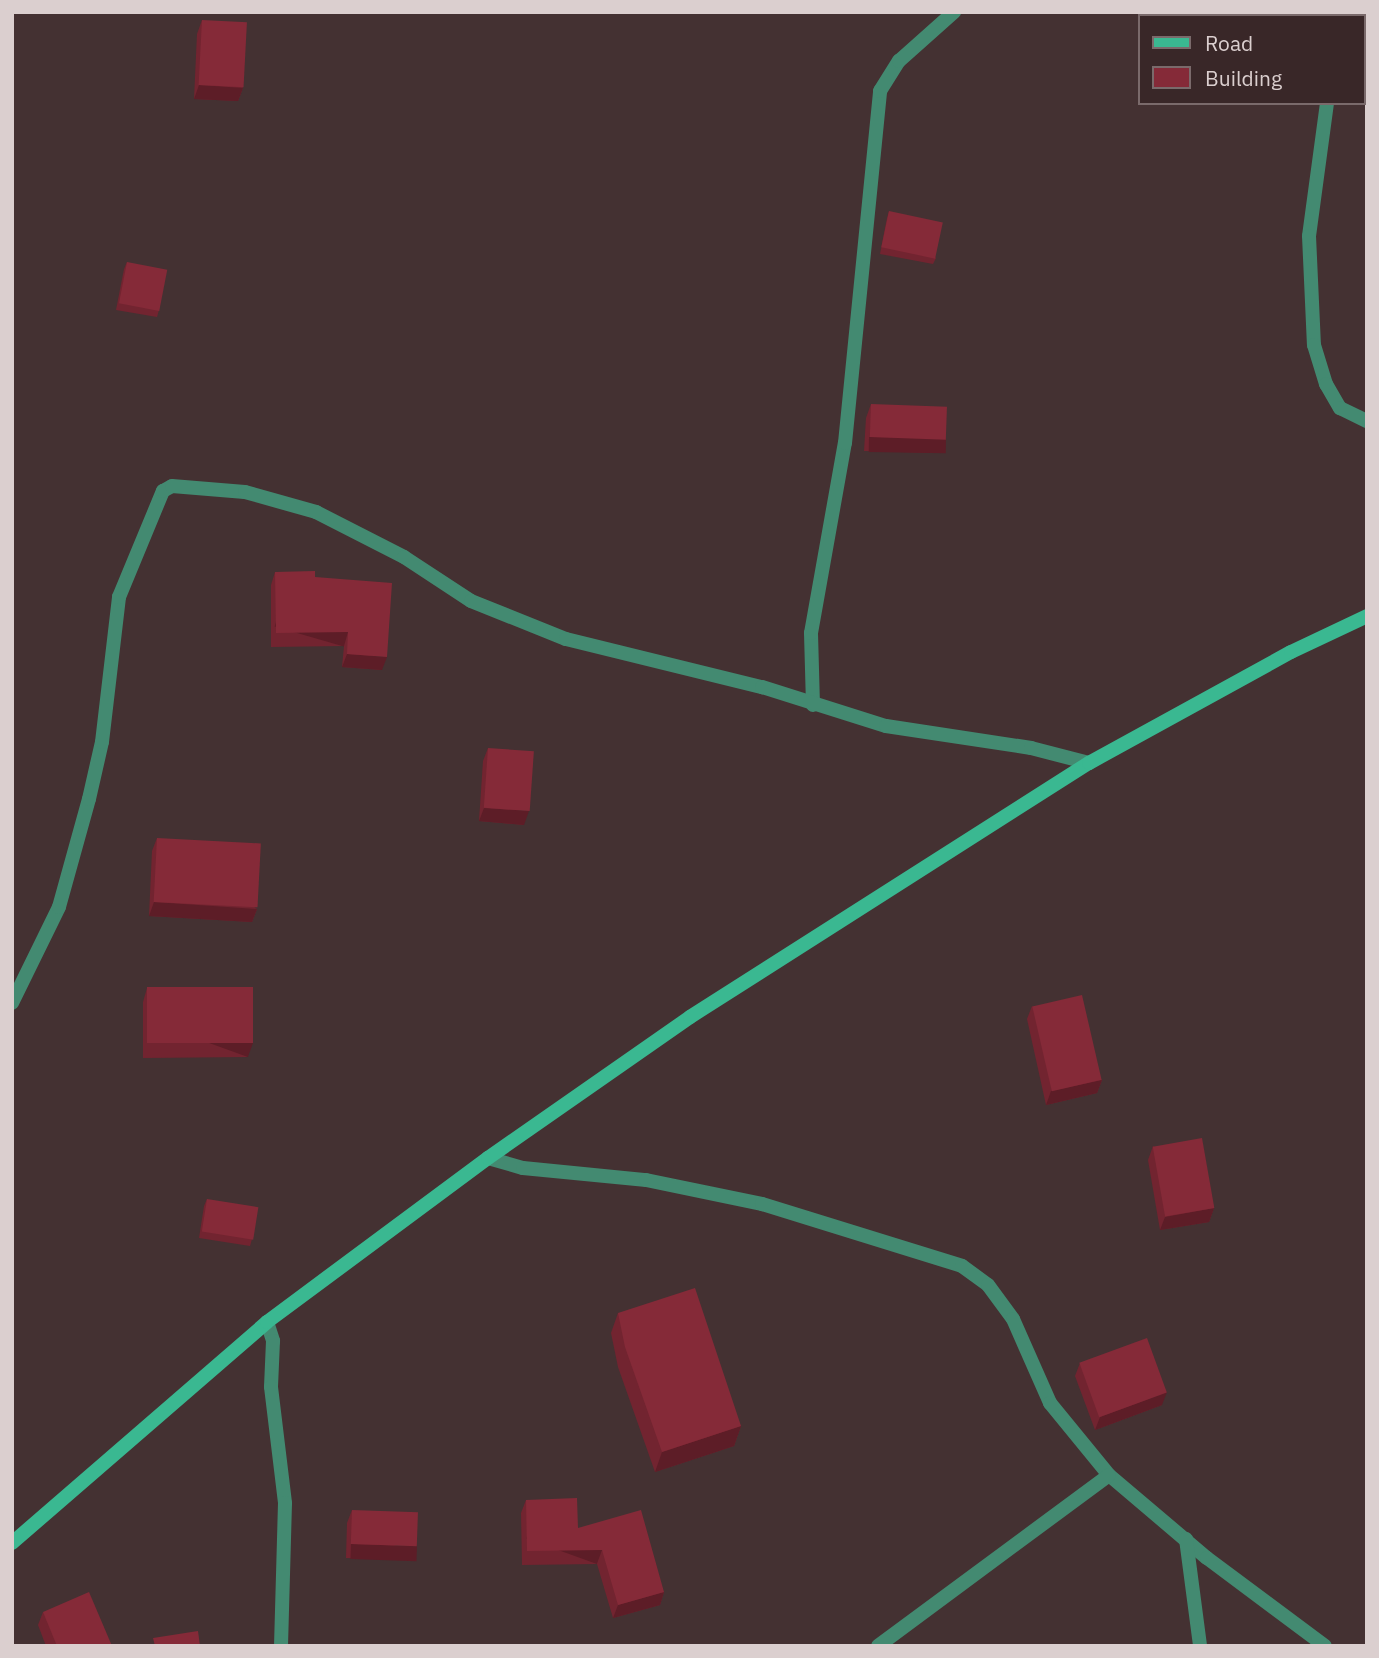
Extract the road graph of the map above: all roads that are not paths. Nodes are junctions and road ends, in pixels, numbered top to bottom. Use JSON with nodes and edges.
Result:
{"nodes":[{"id":1,"x":954,"y":12,"type":"edge"},
{"id":2,"x":1327,"y":105,"type":"edge"},
{"id":3,"x":1367,"y":421,"type":"edge"},
{"id":4,"x":1367,"y":616,"type":"edge"},
{"id":5,"x":813,"y":705,"type":"junction"},
{"id":6,"x":1089,"y":763,"type":"junction"},
{"id":7,"x":12,"y":1003,"type":"edge"},
{"id":8,"x":488,"y":1158,"type":"junction"},
{"id":9,"x":267,"y":1322,"type":"junction"},
{"id":10,"x":1109,"y":1475,"type":"junction"},
{"id":11,"x":1186,"y":1539,"type":"junction"},
{"id":12,"x":12,"y":1544,"type":"edge"},
{"id":13,"x":281,"y":1646,"type":"edge"},
{"id":14,"x":878,"y":1646,"type":"edge"},
{"id":15,"x":1200,"y":1646,"type":"edge"},
{"id":16,"x":1325,"y":1646,"type":"edge"}],
"edges":[{"from":1,"to":5,"type":"street"},
{"from":2,"to":3,"type":"street"},
{"from":4,"to":6,"type":"street"},
{"from":5,"to":6,"type":"street"},
{"from":5,"to":7,"type":"street"},
{"from":6,"to":8,"type":"street"},
{"from":8,"to":9,"type":"street"},
{"from":8,"to":10,"type":"street"},
{"from":9,"to":12,"type":"street"},
{"from":9,"to":13,"type":"street"},
{"from":10,"to":11,"type":"street"},
{"from":10,"to":14,"type":"street"},
{"from":11,"to":15,"type":"street"},
{"from":11,"to":16,"type":"street"}]}
